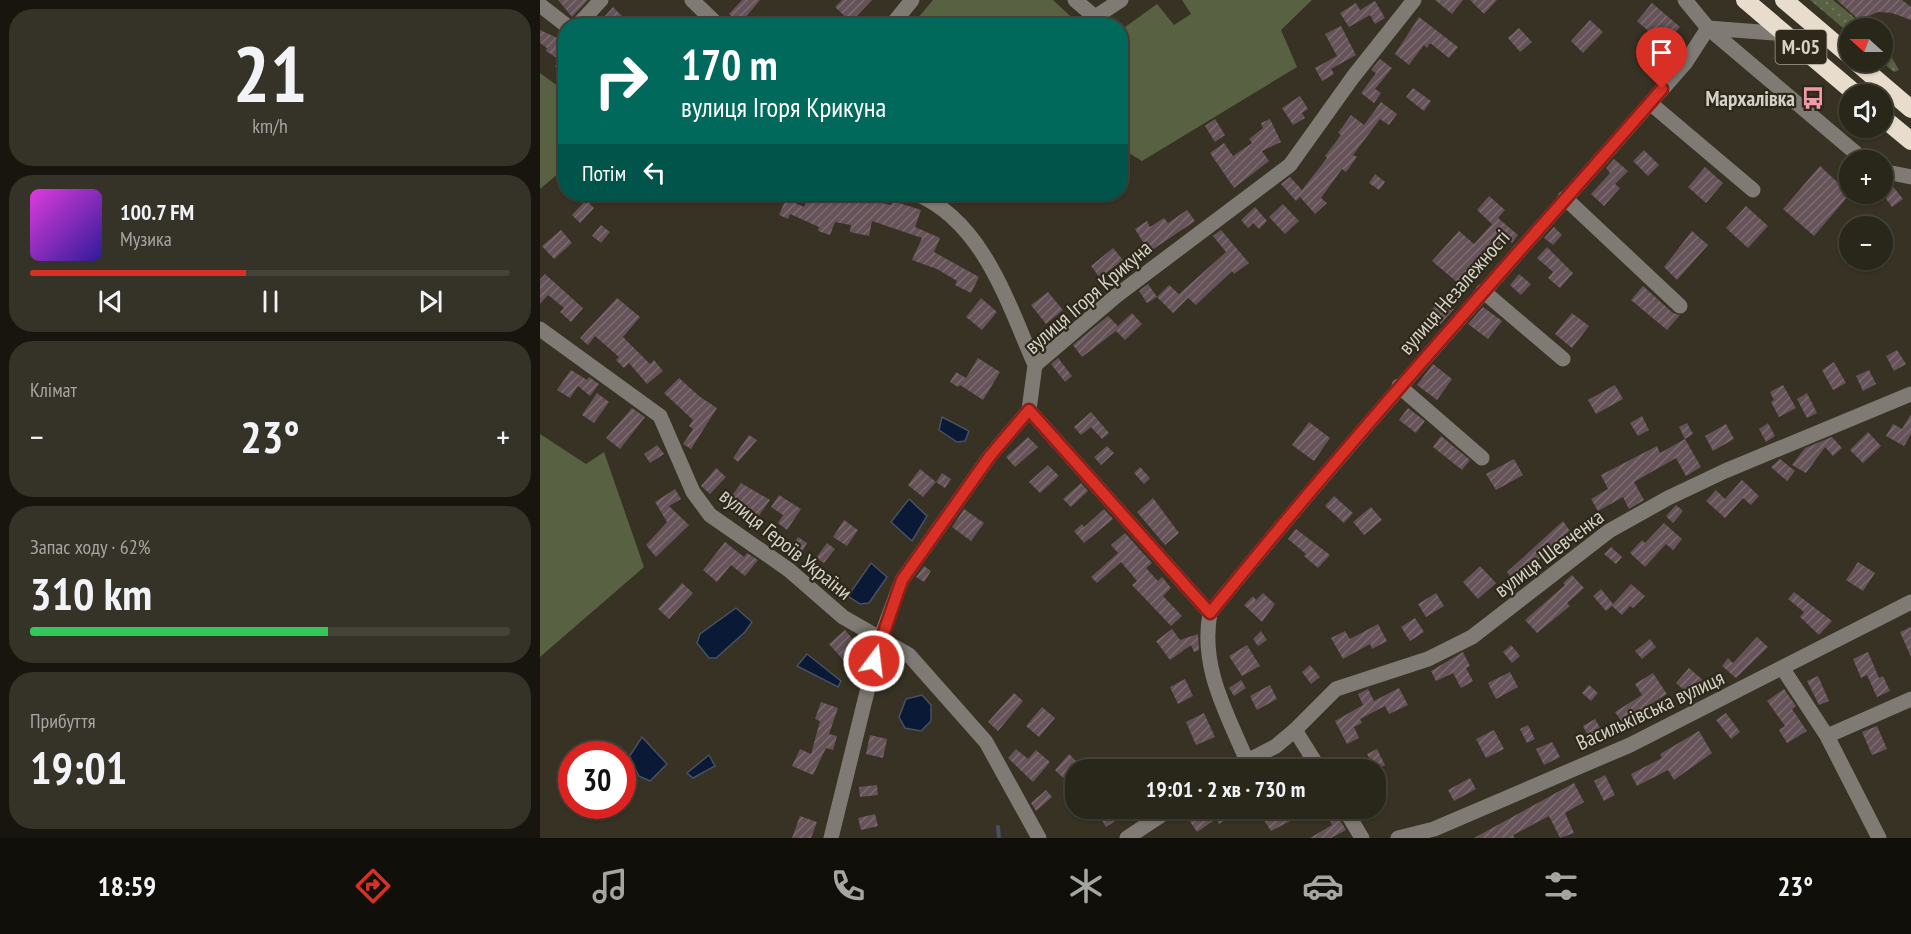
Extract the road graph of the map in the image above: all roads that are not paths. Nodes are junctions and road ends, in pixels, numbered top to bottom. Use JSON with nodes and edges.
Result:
{"nodes":[{"id":1,"x":601,"y":0,"type":"edge"},
{"id":2,"x":692,"y":0,"type":"edge"},
{"id":3,"x":912,"y":0,"type":"edge"},
{"id":4,"x":1076,"y":0,"type":"edge"},
{"id":5,"x":1122,"y":0,"type":"edge"},
{"id":6,"x":1414,"y":0,"type":"edge"},
{"id":7,"x":1684,"y":0,"type":"edge"},
{"id":8,"x":1745,"y":0,"type":"edge"},
{"id":9,"x":1784,"y":0,"type":"edge"},
{"id":10,"x":540,"y":5,"type":"edge"},
{"id":11,"x":584,"y":18,"type":"edge"},
{"id":12,"x":710,"y":18,"type":"edge"},
{"id":13,"x":897,"y":18,"type":"edge"},
{"id":14,"x":558,"y":19,"type":"edge"},
{"id":15,"x":1708,"y":28,"type":"junction"},
{"id":16,"x":1786,"y":34,"type":"junction"},
{"id":17,"x":1839,"y":47,"type":"edge"},
{"id":18,"x":1868,"y":72,"type":"edge"},
{"id":19,"x":1845,"y":84,"type":"edge"},
{"id":20,"x":1650,"y":103,"type":"junction"},
{"id":21,"x":1911,"y":109,"type":"edge"},
{"id":22,"x":1893,"y":126,"type":"edge"},
{"id":23,"x":1911,"y":141,"type":"edge"},
{"id":24,"x":1851,"y":150,"type":"edge"},
{"id":25,"x":1893,"y":173,"type":"edge"},
{"id":26,"x":1911,"y":177,"type":"edge"},
{"id":27,"x":1753,"y":190,"type":"dead end"},
{"id":28,"x":1565,"y":198,"type":"junction"},
{"id":29,"x":933,"y":201,"type":"edge"},
{"id":30,"x":1483,"y":291,"type":"junction"},
{"id":31,"x":1680,"y":306,"type":"dead end"},
{"id":32,"x":540,"y":329,"type":"edge"},
{"id":33,"x":1563,"y":359,"type":"dead end"},
{"id":34,"x":1035,"y":365,"type":"junction"},
{"id":35,"x":1399,"y":386,"type":"junction"},
{"id":36,"x":1911,"y":394,"type":"edge"},
{"id":37,"x":1029,"y":410,"type":"junction"},
{"id":38,"x":1482,"y":458,"type":"dead end"},
{"id":39,"x":1911,"y":602,"type":"edge"},
{"id":40,"x":1210,"y":613,"type":"junction"},
{"id":41,"x":880,"y":639,"type":"junction"},
{"id":42,"x":1783,"y":669,"type":"junction"},
{"id":43,"x":1911,"y":699,"type":"edge"},
{"id":44,"x":1295,"y":730,"type":"junction"},
{"id":45,"x":1827,"y":736,"type":"junction"},
{"id":46,"x":1246,"y":759,"type":"joint"},
{"id":47,"x":1313,"y":759,"type":"edge"},
{"id":48,"x":1156,"y":819,"type":"edge"},
{"id":49,"x":1351,"y":819,"type":"edge"},
{"id":50,"x":831,"y":838,"type":"edge"},
{"id":51,"x":1039,"y":838,"type":"edge"},
{"id":52,"x":1127,"y":838,"type":"edge"},
{"id":53,"x":1362,"y":838,"type":"edge"},
{"id":54,"x":1398,"y":838,"type":"edge"},
{"id":55,"x":1879,"y":838,"type":"edge"}],
"edges":[{"from":1,"to":11,"type":"street"},
{"from":2,"to":12,"type":"street"},
{"from":3,"to":13,"type":"street"},
{"from":4,"to":5,"type":"street"},
{"from":6,"to":34,"type":"street","name":"вулиця Ігоря Крикуна"},
{"from":7,"to":15,"type":"street"},
{"from":8,"to":16,"type":"highway","number":"М-05"},
{"from":9,"to":17,"type":"highway","number":"М-05"},
{"from":10,"to":14,"type":"street"},
{"from":15,"to":16,"type":"street"},
{"from":15,"to":20,"type":"street","name":"вулиця Незалежності"},
{"from":15,"to":24,"type":"street"},
{"from":16,"to":19,"type":"highway","number":"М-05"},
{"from":18,"to":21,"type":"highway","number":"М-05"},
{"from":20,"to":27,"type":"street"},
{"from":20,"to":28,"type":"street","name":"вулиця Незалежності"},
{"from":22,"to":23,"type":"highway"},
{"from":25,"to":26,"type":"street"},
{"from":28,"to":30,"type":"street","name":"вулиця Незалежності"},
{"from":28,"to":31,"type":"street"},
{"from":29,"to":34,"type":"street"},
{"from":30,"to":33,"type":"street"},
{"from":30,"to":35,"type":"street","name":"вулиця Незалежності"},
{"from":32,"to":41,"type":"street","name":"вулиця Героїв України"},
{"from":34,"to":37,"type":"street","name":"вулиця Ігоря Крикуна"},
{"from":35,"to":38,"type":"street"},
{"from":35,"to":40,"type":"street","name":"вулиця Незалежності"},
{"from":36,"to":44,"type":"street","name":"вулиця Шевченка"},
{"from":37,"to":40,"type":"street"},
{"from":37,"to":41,"type":"street"},
{"from":39,"to":42,"type":"street","name":"Васильківська вулиця"},
{"from":40,"to":46,"type":"street"},
{"from":41,"to":50,"type":"street"},
{"from":41,"to":51,"type":"street","name":"вулиця Героїв України"},
{"from":42,"to":45,"type":"street"},
{"from":42,"to":54,"type":"street","name":"Васильківська вулиця"},
{"from":43,"to":45,"type":"street"},
{"from":44,"to":46,"type":"street","name":"вулиця Шевченка"},
{"from":44,"to":47,"type":"street"},
{"from":45,"to":55,"type":"street"},
{"from":48,"to":52,"type":"street"},
{"from":49,"to":53,"type":"street"}]}
